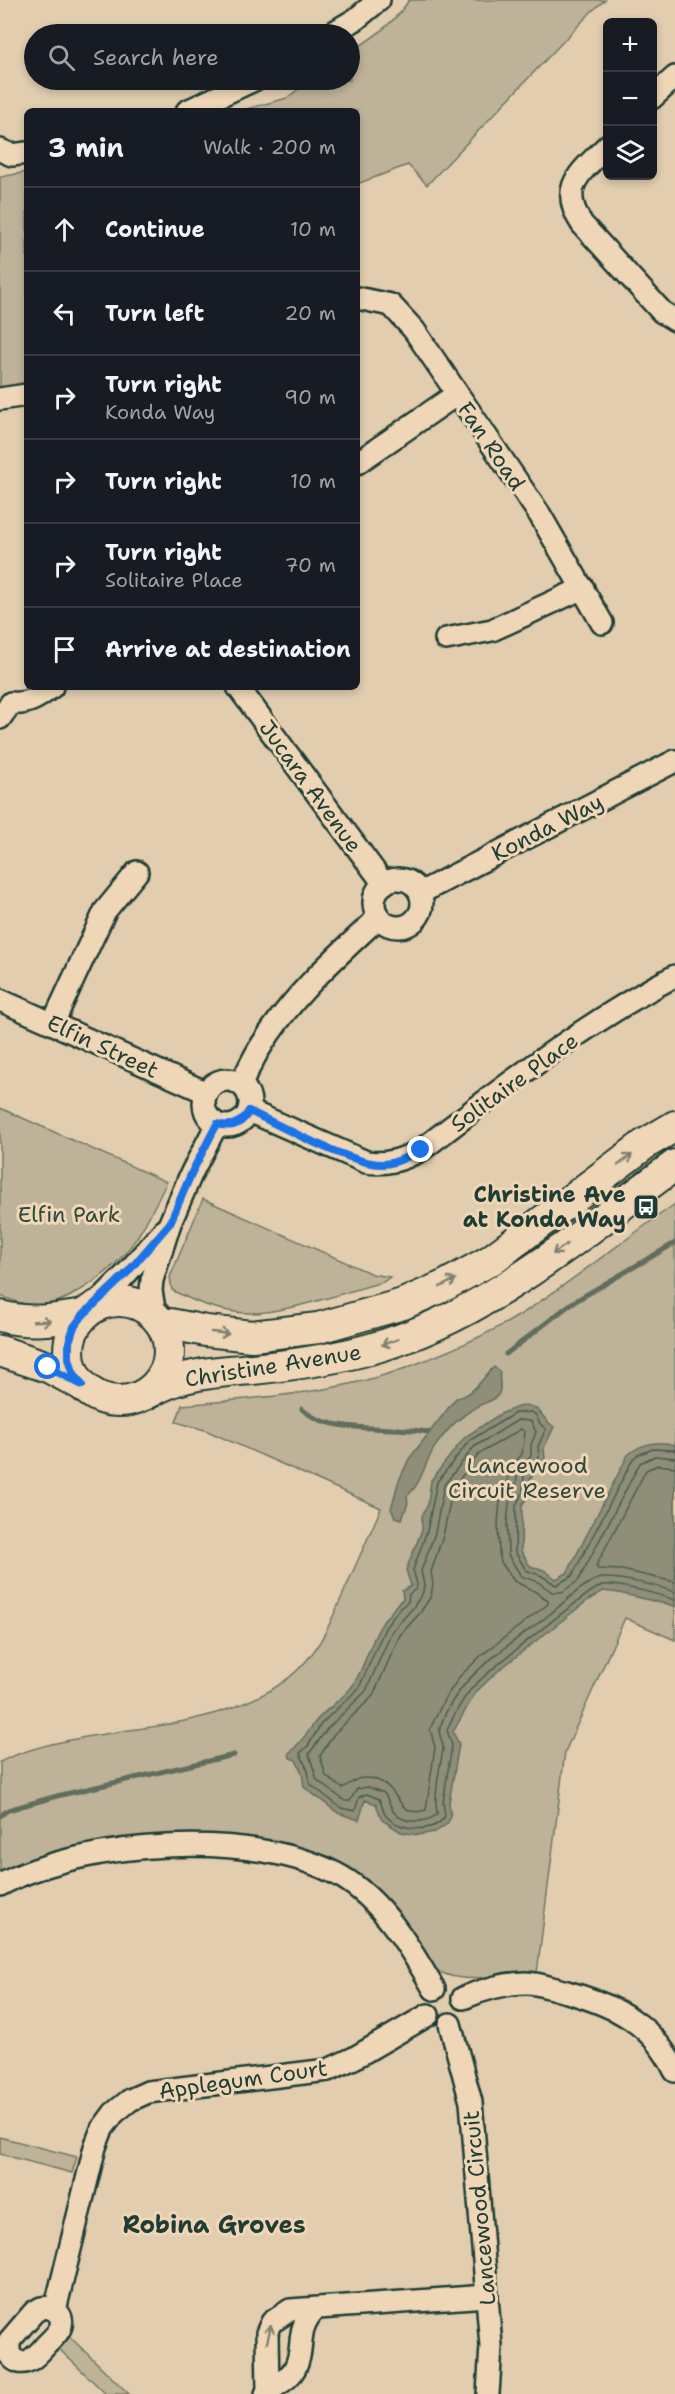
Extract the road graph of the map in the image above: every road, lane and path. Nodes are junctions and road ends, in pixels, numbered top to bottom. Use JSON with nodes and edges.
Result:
{"nodes":[{"id":1,"x":379,"y":0,"type":"edge"},
{"id":2,"x":348,"y":24,"type":"edge"},
{"id":3,"x":675,"y":77,"type":"edge"},
{"id":4,"x":232,"y":90,"type":"edge"},
{"id":5,"x":657,"y":93,"type":"edge"},
{"id":6,"x":193,"y":108,"type":"edge"},
{"id":7,"x":0,"y":150,"type":"edge"},
{"id":8,"x":603,"y":151,"type":"edge"},
{"id":9,"x":24,"y":153,"type":"edge"},
{"id":10,"x":360,"y":299,"type":"edge"},
{"id":11,"x":675,"y":320,"type":"edge"},
{"id":12,"x":457,"y":394,"type":"junction"},
{"id":13,"x":24,"y":395,"type":"edge"},
{"id":14,"x":0,"y":399,"type":"edge"},
{"id":15,"x":360,"y":461,"type":"edge"},
{"id":16,"x":583,"y":588,"type":"junction"},
{"id":17,"x":602,"y":623,"type":"dead end"},
{"id":18,"x":446,"y":639,"type":"dead end"},
{"id":19,"x":48,"y":690,"type":"edge"},
{"id":20,"x":240,"y":690,"type":"edge"},
{"id":21,"x":4,"y":704,"type":"edge"},
{"id":22,"x":674,"y":766,"type":"edge"},
{"id":23,"x":137,"y":872,"type":"dead end"},
{"id":24,"x":384,"y":884,"type":"junction"},
{"id":25,"x":420,"y":893,"type":"junction"},
{"id":26,"x":379,"y":917,"type":"junction"},
{"id":27,"x":675,"y":976,"type":"edge"},
{"id":28,"x":0,"y":1000,"type":"edge"},
{"id":29,"x":54,"y":1023,"type":"junction"},
{"id":30,"x":241,"y":1084,"type":"junction"},
{"id":31,"x":206,"y":1092,"type":"junction"},
{"id":32,"x":249,"y":1111,"type":"junction"},
{"id":33,"x":217,"y":1124,"type":"junction"},
{"id":34,"x":675,"y":1126,"type":"edge"},
{"id":35,"x":675,"y":1165,"type":"edge"},
{"id":36,"x":170,"y":1223,"type":"junction"},
{"id":37,"x":88,"y":1311,"type":"junction"},
{"id":38,"x":0,"y":1316,"type":"edge"},
{"id":39,"x":159,"y":1320,"type":"junction"},
{"id":40,"x":0,"y":1351,"type":"edge"},
{"id":41,"x":82,"y":1385,"type":"junction"},
{"id":42,"x":144,"y":1395,"type":"junction"},
{"id":43,"x":0,"y":1885,"type":"edge"},
{"id":44,"x":434,"y":1989,"type":"junction"},
{"id":45,"x":463,"y":1998,"type":"junction"},
{"id":46,"x":428,"y":2015,"type":"junction"},
{"id":47,"x":450,"y":2024,"type":"junction"},
{"id":48,"x":675,"y":2071,"type":"edge"},
{"id":49,"x":487,"y":2296,"type":"junction"},
{"id":50,"x":55,"y":2310,"type":"dead end"},
{"id":51,"x":315,"y":2310,"type":"junction"},
{"id":52,"x":267,"y":2393,"type":"edge"},
{"id":53,"x":488,"y":2394,"type":"edge"}],
"edges":[{"from":1,"to":2,"type":"street"},
{"from":3,"to":5,"type":"street"},
{"from":4,"to":6,"type":"street"},
{"from":7,"to":9,"type":"street"},
{"from":8,"to":11,"type":"street"},
{"from":10,"to":12,"type":"street","name":"Fan Road"},
{"from":12,"to":15,"type":"street"},
{"from":12,"to":16,"type":"street","name":"Fan Road"},
{"from":13,"to":14,"type":"street"},
{"from":16,"to":17,"type":"street","name":"Fan Road"},
{"from":16,"to":18,"type":"street"},
{"from":19,"to":21,"type":"street"},
{"from":20,"to":24,"type":"street","name":"Jucara Avenue"},
{"from":22,"to":25,"type":"street","name":"Konda Way"},
{"from":23,"to":29,"type":"street"},
{"from":24,"to":25,"type":"street"},
{"from":24,"to":26,"type":"street"},
{"from":25,"to":26,"type":"street"},
{"from":26,"to":30,"type":"street"},
{"from":27,"to":32,"type":"street","name":"Solitaire Place"},
{"from":28,"to":29,"type":"street","name":"Elfin Street"},
{"from":29,"to":31,"type":"street","name":"Elfin Street"},
{"from":30,"to":31,"type":"street"},
{"from":30,"to":32,"type":"street"},
{"from":31,"to":33,"type":"street"},
{"from":32,"to":33,"type":"street"},
{"from":33,"to":36,"type":"street"},
{"from":39,"to":34,"type":"main road","name":"Christine Avenue","one_way":true},
{"from":35,"to":42,"type":"main road","name":"Christine Avenue","one_way":true},
{"from":36,"to":37,"type":"street"},
{"from":36,"to":39,"type":"street"},
{"from":38,"to":37,"type":"main road","one_way":true},
{"from":37,"to":39,"type":"main road"},
{"from":37,"to":41,"type":"main road"},
{"from":39,"to":42,"type":"main road"},
{"from":40,"to":41,"type":"main road"},
{"from":41,"to":42,"type":"main road"},
{"from":43,"to":44,"type":"street"},
{"from":44,"to":45,"type":"street"},
{"from":44,"to":46,"type":"street"},
{"from":45,"to":47,"type":"street"},
{"from":45,"to":48,"type":"street"},
{"from":46,"to":47,"type":"street"},
{"from":46,"to":50,"type":"street","name":"Applegum Court"},
{"from":47,"to":49,"type":"street","name":"Lancewood Circuit"},
{"from":49,"to":51,"type":"street"},
{"from":49,"to":53,"type":"street","name":"Lancewood Circuit"},
{"from":51,"to":52,"type":"street"},
{"from":52,"to":51,"type":"street","one_way":true}]}
